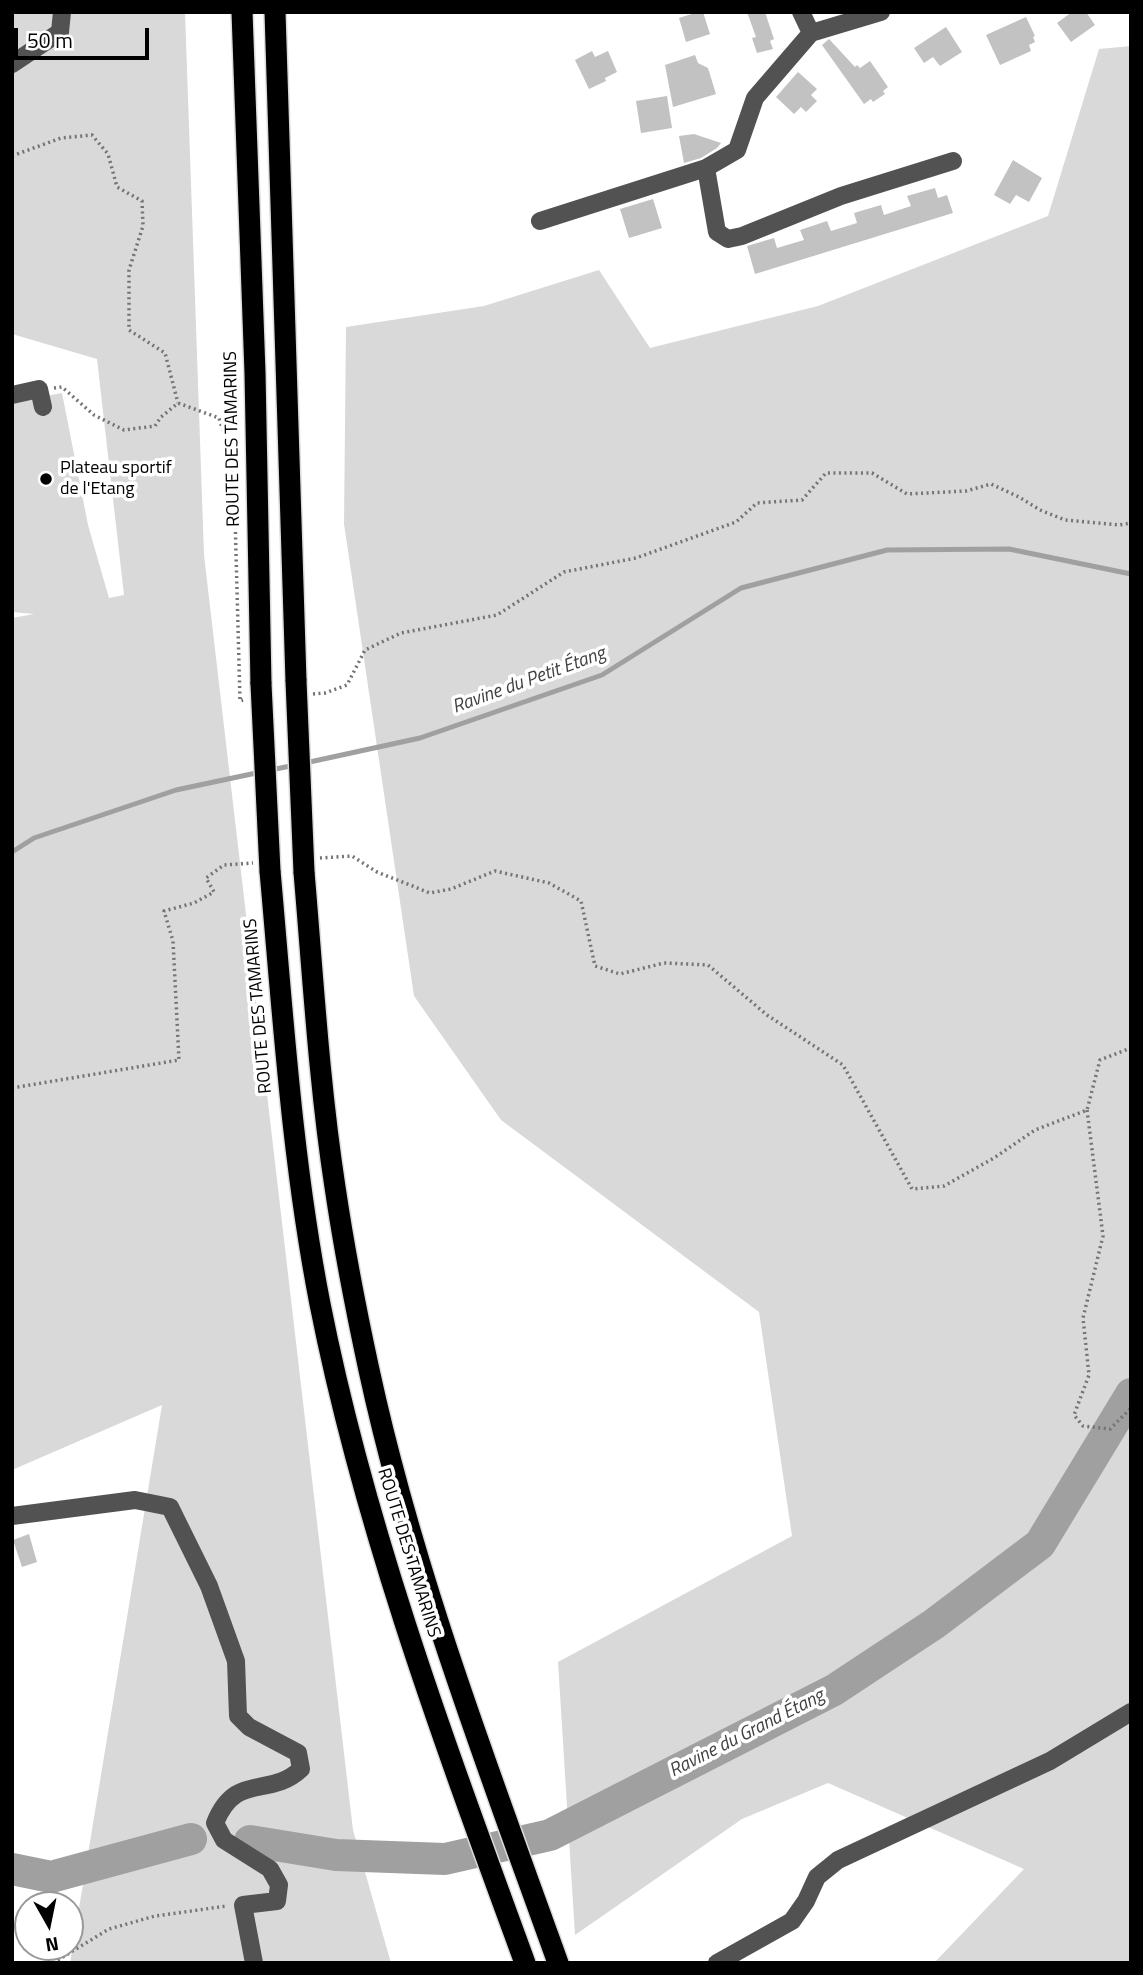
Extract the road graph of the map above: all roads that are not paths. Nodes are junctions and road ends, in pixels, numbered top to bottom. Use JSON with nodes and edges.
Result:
{"nodes":[{"id":1,"x":62,"y":12,"type":"edge"},
{"id":2,"x":242,"y":12,"type":"edge"},
{"id":3,"x":275,"y":12,"type":"edge"},
{"id":4,"x":801,"y":12,"type":"edge"},
{"id":5,"x":881,"y":12,"type":"edge"},
{"id":6,"x":811,"y":33,"type":"junction"},
{"id":7,"x":12,"y":64,"type":"edge"},
{"id":8,"x":953,"y":161,"type":"dead end"},
{"id":9,"x":706,"y":169,"type":"junction"},
{"id":10,"x":540,"y":221,"type":"dead end"},
{"id":11,"x":12,"y":395,"type":"edge"},
{"id":12,"x":43,"y":407,"type":"dead end"},
{"id":13,"x":12,"y":1516,"type":"edge"},
{"id":14,"x":1131,"y":1712,"type":"edge"},
{"id":15,"x":254,"y":1963,"type":"edge"},
{"id":16,"x":525,"y":1963,"type":"edge"},
{"id":17,"x":558,"y":1963,"type":"edge"},
{"id":18,"x":717,"y":1963,"type":"edge"}],
"edges":[{"from":1,"to":7,"type":"street"},
{"from":2,"to":16,"type":"highway","name":"ROUTE DES TAMARINS","bridge":true},
{"from":3,"to":17,"type":"highway","name":"ROUTE DES TAMARINS","bridge":true},
{"from":4,"to":6,"type":"street"},
{"from":5,"to":6,"type":"street"},
{"from":6,"to":9,"type":"street"},
{"from":8,"to":9,"type":"street"},
{"from":9,"to":10,"type":"street"},
{"from":11,"to":12,"type":"street"},
{"from":13,"to":15,"type":"street"},
{"from":14,"to":18,"type":"street"}]}
